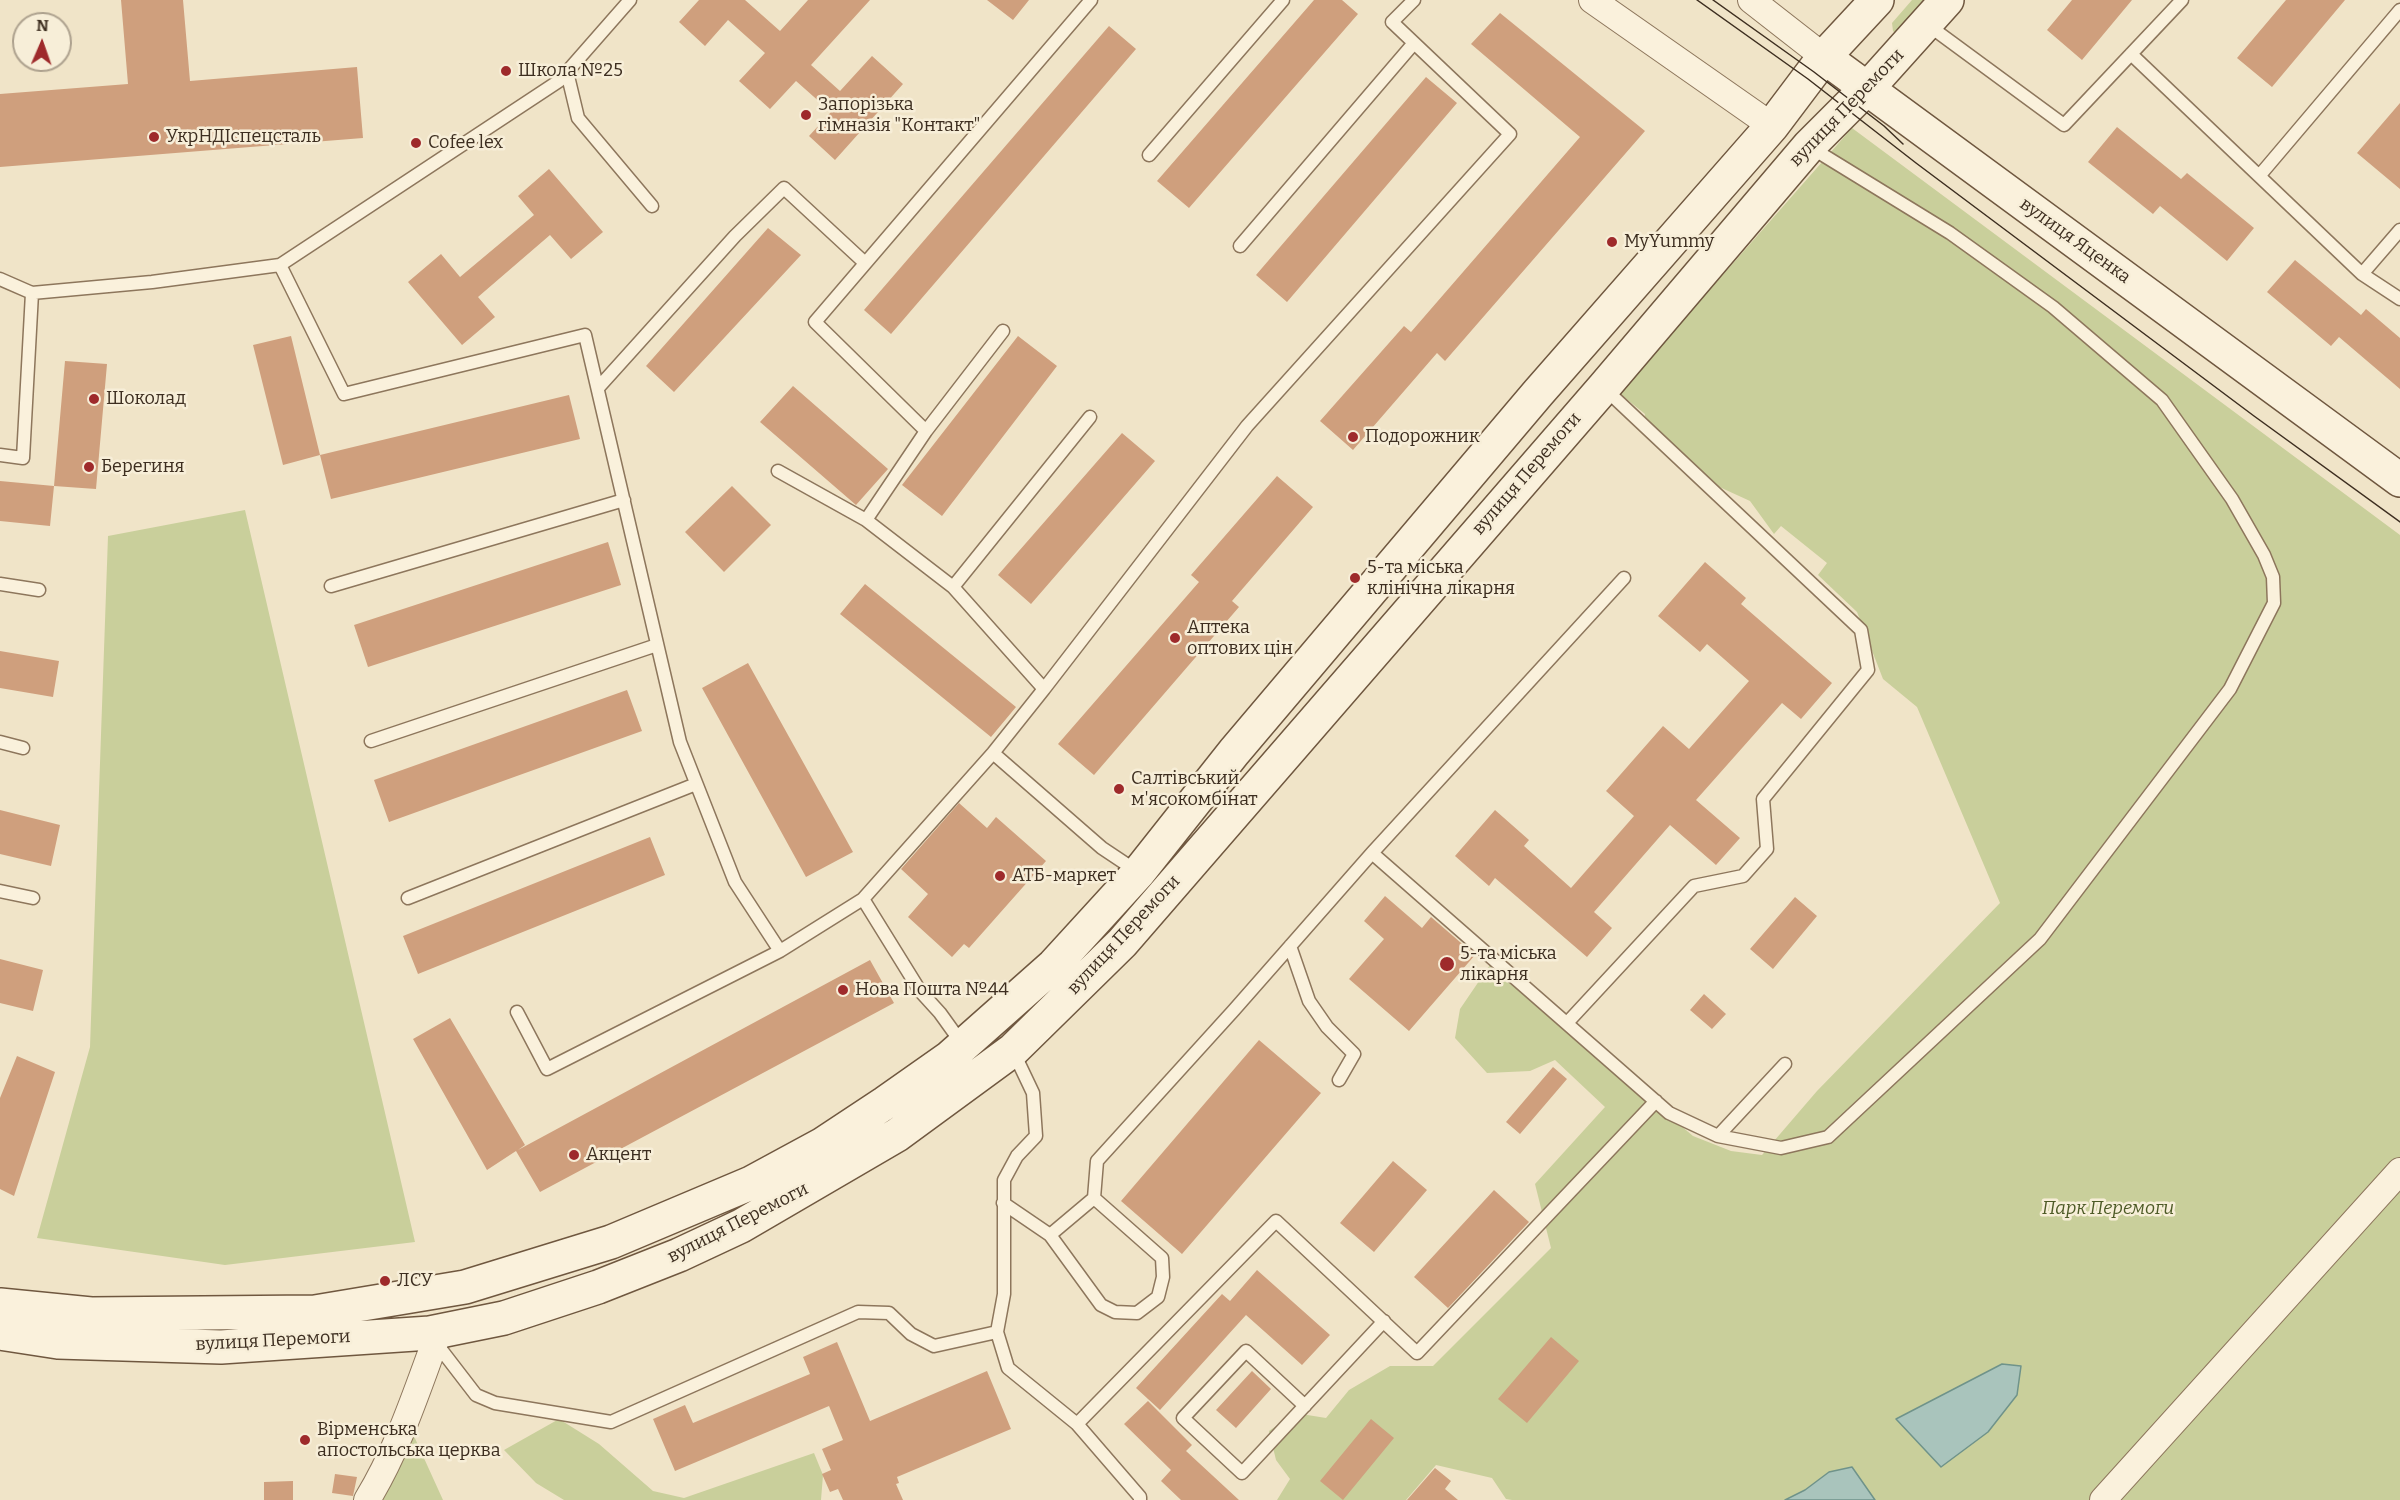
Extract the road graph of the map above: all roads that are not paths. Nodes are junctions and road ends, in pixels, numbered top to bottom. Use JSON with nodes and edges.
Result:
{"nodes":[{"id":1,"x":630,"y":0,"type":"edge"},
{"id":2,"x":1091,"y":0,"type":"edge"},
{"id":3,"x":1283,"y":0,"type":"edge"},
{"id":4,"x":1414,"y":0,"type":"edge"},
{"id":5,"x":1592,"y":0,"type":"edge"},
{"id":6,"x":1751,"y":0,"type":"edge"},
{"id":7,"x":1877,"y":0,"type":"edge"},
{"id":8,"x":2182,"y":0,"type":"edge"},
{"id":9,"x":2400,"y":10,"type":"edge"},
{"id":10,"x":1937,"y":12,"type":"edge"},
{"id":11,"x":1414,"y":43,"type":"junction"},
{"id":12,"x":2131,"y":54,"type":"junction"},
{"id":13,"x":1824,"y":57,"type":"junction"},
{"id":14,"x":567,"y":72,"type":"junction"},
{"id":15,"x":1866,"y":88,"type":"junction"},
{"id":16,"x":1772,"y":126,"type":"junction"},
{"id":17,"x":1809,"y":146,"type":"junction"},
{"id":18,"x":1149,"y":155,"type":"dead end"},
{"id":19,"x":2260,"y":175,"type":"junction"},
{"id":20,"x":652,"y":206,"type":"dead end"},
{"id":21,"x":2400,"y":230,"type":"edge"},
{"id":22,"x":1240,"y":246,"type":"dead end"},
{"id":23,"x":865,"y":263,"type":"junction"},
{"id":24,"x":280,"y":266,"type":"junction"},
{"id":25,"x":2362,"y":274,"type":"junction"},
{"id":26,"x":0,"y":279,"type":"edge"},
{"id":27,"x":32,"y":293,"type":"junction"},
{"id":28,"x":2400,"y":299,"type":"edge"},
{"id":29,"x":1003,"y":331,"type":"dead end"},
{"id":30,"x":1549,"y":380,"type":"junction"},
{"id":31,"x":598,"y":388,"type":"junction"},
{"id":32,"x":1593,"y":398,"type":"junction"},
{"id":33,"x":1090,"y":417,"type":"dead end"},
{"id":34,"x":926,"y":431,"type":"junction"},
{"id":35,"x":0,"y":455,"type":"edge"},
{"id":36,"x":778,"y":471,"type":"dead end"},
{"id":37,"x":2400,"y":480,"type":"edge"},
{"id":38,"x":624,"y":500,"type":"junction"},
{"id":39,"x":866,"y":520,"type":"junction"},
{"id":40,"x":1624,"y":578,"type":"dead end"},
{"id":41,"x":0,"y":584,"type":"edge"},
{"id":42,"x":331,"y":586,"type":"dead end"},
{"id":43,"x":953,"y":587,"type":"junction"},
{"id":44,"x":39,"y":590,"type":"dead end"},
{"id":45,"x":657,"y":645,"type":"junction"},
{"id":46,"x":1044,"y":689,"type":"junction"},
{"id":47,"x":371,"y":741,"type":"dead end"},
{"id":48,"x":0,"y":742,"type":"edge"},
{"id":49,"x":23,"y":748,"type":"dead end"},
{"id":50,"x":993,"y":753,"type":"junction"},
{"id":51,"x":696,"y":784,"type":"junction"},
{"id":52,"x":1372,"y":853,"type":"junction"},
{"id":53,"x":1139,"y":872,"type":"junction"},
{"id":54,"x":0,"y":891,"type":"edge"},
{"id":55,"x":33,"y":898,"type":"dead end"},
{"id":56,"x":408,"y":898,"type":"dead end"},
{"id":57,"x":863,"y":899,"type":"junction"},
{"id":58,"x":1290,"y":946,"type":"junction"},
{"id":59,"x":780,"y":951,"type":"junction"},
{"id":60,"x":517,"y":1012,"type":"dead end"},
{"id":61,"x":1567,"y":1023,"type":"junction"},
{"id":62,"x":963,"y":1045,"type":"junction"},
{"id":63,"x":1012,"y":1050,"type":"junction"},
{"id":64,"x":1785,"y":1064,"type":"dead end"},
{"id":65,"x":1338,"y":1080,"type":"dead end"},
{"id":66,"x":1656,"y":1101,"type":"junction"},
{"id":67,"x":1718,"y":1136,"type":"junction"},
{"id":68,"x":2400,"y":1171,"type":"edge"},
{"id":69,"x":1094,"y":1198,"type":"junction"},
{"id":70,"x":1003,"y":1203,"type":"junction"},
{"id":71,"x":1050,"y":1235,"type":"junction"},
{"id":72,"x":0,"y":1305,"type":"edge"},
{"id":73,"x":1384,"y":1321,"type":"junction"},
{"id":74,"x":997,"y":1332,"type":"junction"},
{"id":75,"x":0,"y":1333,"type":"edge"},
{"id":76,"x":433,"y":1338,"type":"junction"},
{"id":77,"x":1305,"y":1406,"type":"junction"},
{"id":78,"x":1077,"y":1424,"type":"junction"},
{"id":79,"x":366,"y":1500,"type":"edge"},
{"id":80,"x":1140,"y":1500,"type":"edge"},
{"id":81,"x":2103,"y":1500,"type":"edge"}],
"edges":[{"from":1,"to":14,"type":"lane"},
{"from":2,"to":23,"type":"lane"},
{"from":3,"to":18,"type":"lane"},
{"from":4,"to":11,"type":"lane"},
{"from":5,"to":16,"type":"street"},
{"from":6,"to":13,"type":"street","name":"вулиця Яценка"},
{"from":7,"to":13,"type":"main road","name":"вулиця Перемоги"},
{"from":8,"to":12,"type":"lane"},
{"from":9,"to":19,"type":"lane"},
{"from":10,"to":12,"type":"lane"},
{"from":10,"to":15,"type":"main road","name":"вулиця Перемоги"},
{"from":11,"to":22,"type":"lane"},
{"from":11,"to":46,"type":"lane"},
{"from":12,"to":19,"type":"lane"},
{"from":13,"to":15,"type":"main road","name":"вулиця Яценка"},
{"from":13,"to":16,"type":"main road","name":"вулиця Перемоги"},
{"from":14,"to":20,"type":"lane"},
{"from":14,"to":24,"type":"lane"},
{"from":15,"to":17,"type":"main road","name":"вулиця Перемоги"},
{"from":15,"to":37,"type":"main road","name":"вулиця Яценка"},
{"from":16,"to":30,"type":"main road","name":"вулиця Перемоги"},
{"from":17,"to":32,"type":"main road","name":"вулиця Перемоги"},
{"from":17,"to":67,"type":"lane"},
{"from":19,"to":25,"type":"lane"},
{"from":21,"to":25,"type":"lane"},
{"from":23,"to":31,"type":"lane"},
{"from":23,"to":34,"type":"lane"},
{"from":24,"to":27,"type":"lane"},
{"from":24,"to":31,"type":"lane"},
{"from":25,"to":28,"type":"lane"},
{"from":26,"to":27,"type":"lane"},
{"from":27,"to":35,"type":"lane"},
{"from":29,"to":34,"type":"lane"},
{"from":30,"to":32,"type":"main road"},
{"from":30,"to":53,"type":"main road","name":"вулиця Перемоги"},
{"from":31,"to":38,"type":"lane"},
{"from":32,"to":61,"type":"lane"},
{"from":32,"to":63,"type":"main road","name":"вулиця Перемоги"},
{"from":33,"to":43,"type":"lane"},
{"from":34,"to":39,"type":"lane"},
{"from":36,"to":39,"type":"lane"},
{"from":38,"to":42,"type":"lane"},
{"from":38,"to":45,"type":"lane"},
{"from":39,"to":43,"type":"lane"},
{"from":40,"to":52,"type":"lane"},
{"from":41,"to":44,"type":"lane"},
{"from":43,"to":46,"type":"lane"},
{"from":45,"to":47,"type":"lane"},
{"from":45,"to":51,"type":"lane"},
{"from":46,"to":50,"type":"lane"},
{"from":48,"to":49,"type":"lane"},
{"from":50,"to":53,"type":"lane"},
{"from":50,"to":57,"type":"lane"},
{"from":51,"to":56,"type":"lane"},
{"from":51,"to":59,"type":"lane"},
{"from":52,"to":58,"type":"lane"},
{"from":52,"to":61,"type":"lane"},
{"from":53,"to":62,"type":"main road","name":"вулиця Перемоги"},
{"from":54,"to":55,"type":"lane"},
{"from":57,"to":59,"type":"lane"},
{"from":57,"to":62,"type":"lane"},
{"from":58,"to":65,"type":"lane"},
{"from":58,"to":69,"type":"lane"},
{"from":59,"to":60,"type":"lane"},
{"from":61,"to":66,"type":"lane"},
{"from":62,"to":72,"type":"main road","name":"вулиця Перемоги"},
{"from":63,"to":70,"type":"lane"},
{"from":63,"to":76,"type":"main road","name":"вулиця Перемоги"},
{"from":64,"to":67,"type":"lane"},
{"from":66,"to":67,"type":"lane"},
{"from":66,"to":73,"type":"lane"},
{"from":68,"to":81,"type":"street"},
{"from":69,"to":71,"type":"lane"},
{"from":69,"to":71,"type":"lane"},
{"from":70,"to":71,"type":"lane"},
{"from":70,"to":74,"type":"lane"},
{"from":73,"to":77,"type":"lane"},
{"from":73,"to":78,"type":"lane"},
{"from":74,"to":76,"type":"lane"},
{"from":74,"to":78,"type":"lane"},
{"from":75,"to":76,"type":"main road","name":"вулиця Перемоги"},
{"from":76,"to":79,"type":"street"},
{"from":77,"to":77,"type":"lane"},
{"from":78,"to":80,"type":"lane"}]}
